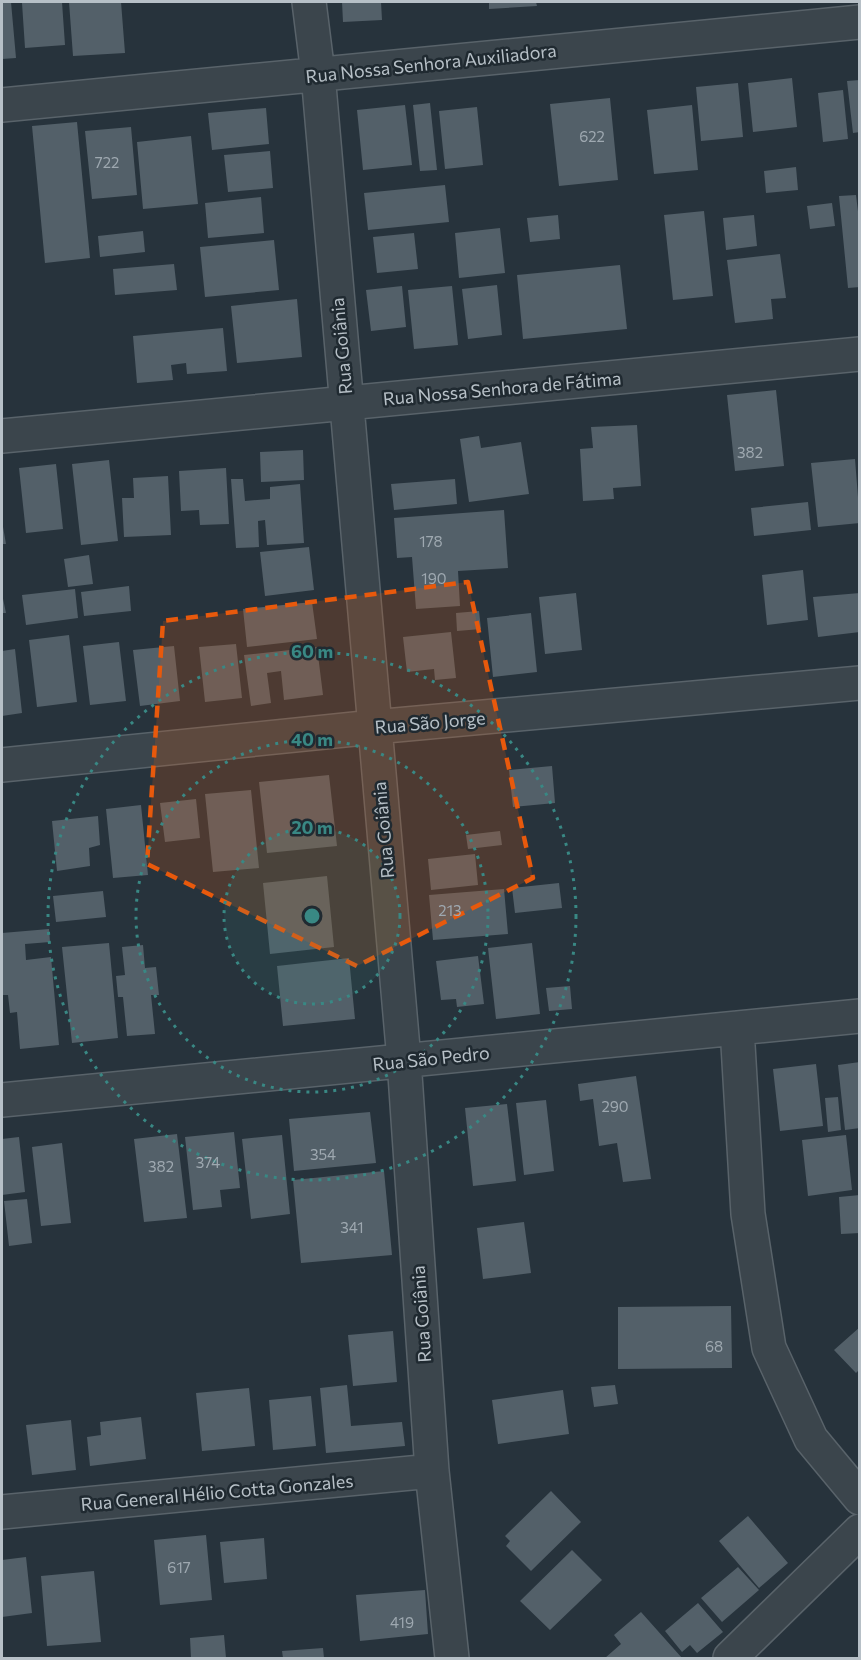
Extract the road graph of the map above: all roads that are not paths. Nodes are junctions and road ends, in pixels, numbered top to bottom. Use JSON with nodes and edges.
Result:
{"nodes":[{"id":1,"x":309,"y":2,"type":"edge"},
{"id":2,"x":860,"y":22,"type":"edge"},
{"id":3,"x":318,"y":74,"type":"junction"},
{"id":4,"x":2,"y":105,"type":"edge"},
{"id":5,"x":860,"y":354,"type":"edge"},
{"id":6,"x":345,"y":403,"type":"junction"},
{"id":7,"x":2,"y":436,"type":"edge"},
{"id":8,"x":860,"y":683,"type":"edge"},
{"id":9,"x":374,"y":727,"type":"junction"},
{"id":10,"x":2,"y":765,"type":"edge"},
{"id":11,"x":860,"y":1016,"type":"edge"},
{"id":12,"x":737,"y":1028,"type":"junction"},
{"id":13,"x":404,"y":1060,"type":"junction"},
{"id":14,"x":2,"y":1100,"type":"edge"},
{"id":15,"x":432,"y":1471,"type":"junction"},
{"id":16,"x":860,"y":1498,"type":"edge"},
{"id":17,"x":2,"y":1512,"type":"edge"},
{"id":18,"x":860,"y":1532,"type":"edge"},
{"id":19,"x":452,"y":1659,"type":"edge"},
{"id":20,"x":730,"y":1659,"type":"edge"}],
"edges":[{"from":1,"to":3,"type":"street","name":"Rua Goiânia"},
{"from":2,"to":3,"type":"street","name":"Rua Nossa Senhora Auxiliadora"},
{"from":3,"to":4,"type":"street","name":"Rua Nossa Senhora Auxiliadora"},
{"from":3,"to":6,"type":"street","name":"Rua Goiânia"},
{"from":5,"to":6,"type":"street","name":"Rua Nossa Senhora de Fátima"},
{"from":6,"to":7,"type":"street","name":"Rua Nossa Senhora de Fátima"},
{"from":6,"to":9,"type":"street","name":"Rua Goiânia"},
{"from":8,"to":9,"type":"street","name":"Rua São Jorge"},
{"from":9,"to":10,"type":"street","name":"Rua São Jorge"},
{"from":9,"to":13,"type":"street","name":"Rua Goiânia"},
{"from":11,"to":12,"type":"street","name":"Rua São Pedro"},
{"from":12,"to":13,"type":"street","name":"Rua São Pedro"},
{"from":12,"to":16,"type":"street"},
{"from":13,"to":14,"type":"street","name":"Rua São Pedro"},
{"from":13,"to":15,"type":"street","name":"Rua Goiânia"},
{"from":15,"to":17,"type":"street","name":"Rua General Hélio Cotta Gonzales"},
{"from":15,"to":19,"type":"street","name":"Rua Goiânia"},
{"from":18,"to":20,"type":"street"}]}
